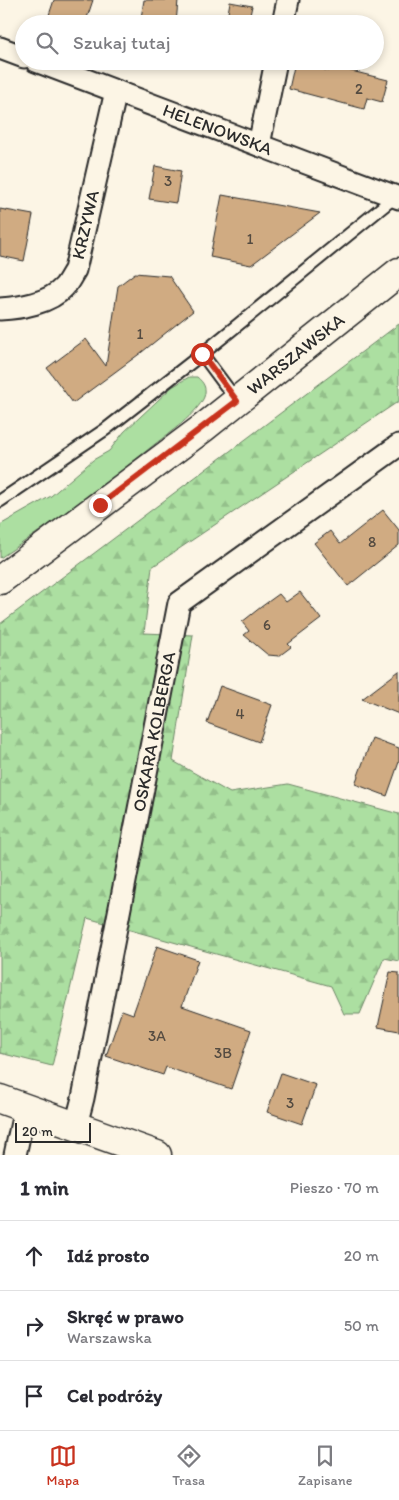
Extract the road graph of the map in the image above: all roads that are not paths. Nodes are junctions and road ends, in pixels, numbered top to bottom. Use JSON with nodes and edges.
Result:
{"nodes":[{"id":1,"x":288,"y":0,"type":"edge"},
{"id":2,"x":285,"y":15,"type":"edge"},
{"id":3,"x":0,"y":48,"type":"edge"},
{"id":4,"x":15,"y":54,"type":"edge"},
{"id":5,"x":60,"y":70,"type":"edge"},
{"id":6,"x":274,"y":70,"type":"edge"},
{"id":7,"x":116,"y":91,"type":"junction"},
{"id":8,"x":259,"y":145,"type":"junction"},
{"id":9,"x":397,"y":197,"type":"edge"},
{"id":10,"x":399,"y":272,"type":"edge"},
{"id":11,"x":0,"y":309,"type":"edge"},
{"id":12,"x":202,"y":354,"type":"junction"},
{"id":13,"x":237,"y":401,"type":"junction"},
{"id":14,"x":399,"y":445,"type":"edge"},
{"id":15,"x":0,"y":501,"type":"edge"},
{"id":16,"x":0,"y":580,"type":"edge"},
{"id":17,"x":12,"y":1104,"type":"edge"},
{"id":18,"x":76,"y":1125,"type":"junction"},
{"id":19,"x":15,"y":1155,"type":"edge"},
{"id":20,"x":157,"y":1155,"type":"edge"}],
"edges":[{"from":1,"to":2,"type":"street"},
{"from":3,"to":4,"type":"street"},
{"from":5,"to":7,"type":"street","name":"HELENOWSKA"},
{"from":6,"to":8,"type":"street"},
{"from":7,"to":8,"type":"street","name":"HELENOWSKA"},
{"from":7,"to":11,"type":"street","name":"KRZYWA"},
{"from":8,"to":9,"type":"street","name":"HELENOWSKA"},
{"from":9,"to":12,"type":"lane"},
{"from":10,"to":13,"type":"main road","name":"WARSZAWSKA"},
{"from":12,"to":13,"type":"lane"},
{"from":12,"to":15,"type":"lane"},
{"from":13,"to":16,"type":"main road","name":"WARSZAWSKA"},
{"from":14,"to":18,"type":"street","name":"OSKARA KOLBERGA"},
{"from":17,"to":18,"type":"main road"},
{"from":17,"to":19,"type":"street"},
{"from":18,"to":20,"type":"main road"}]}
